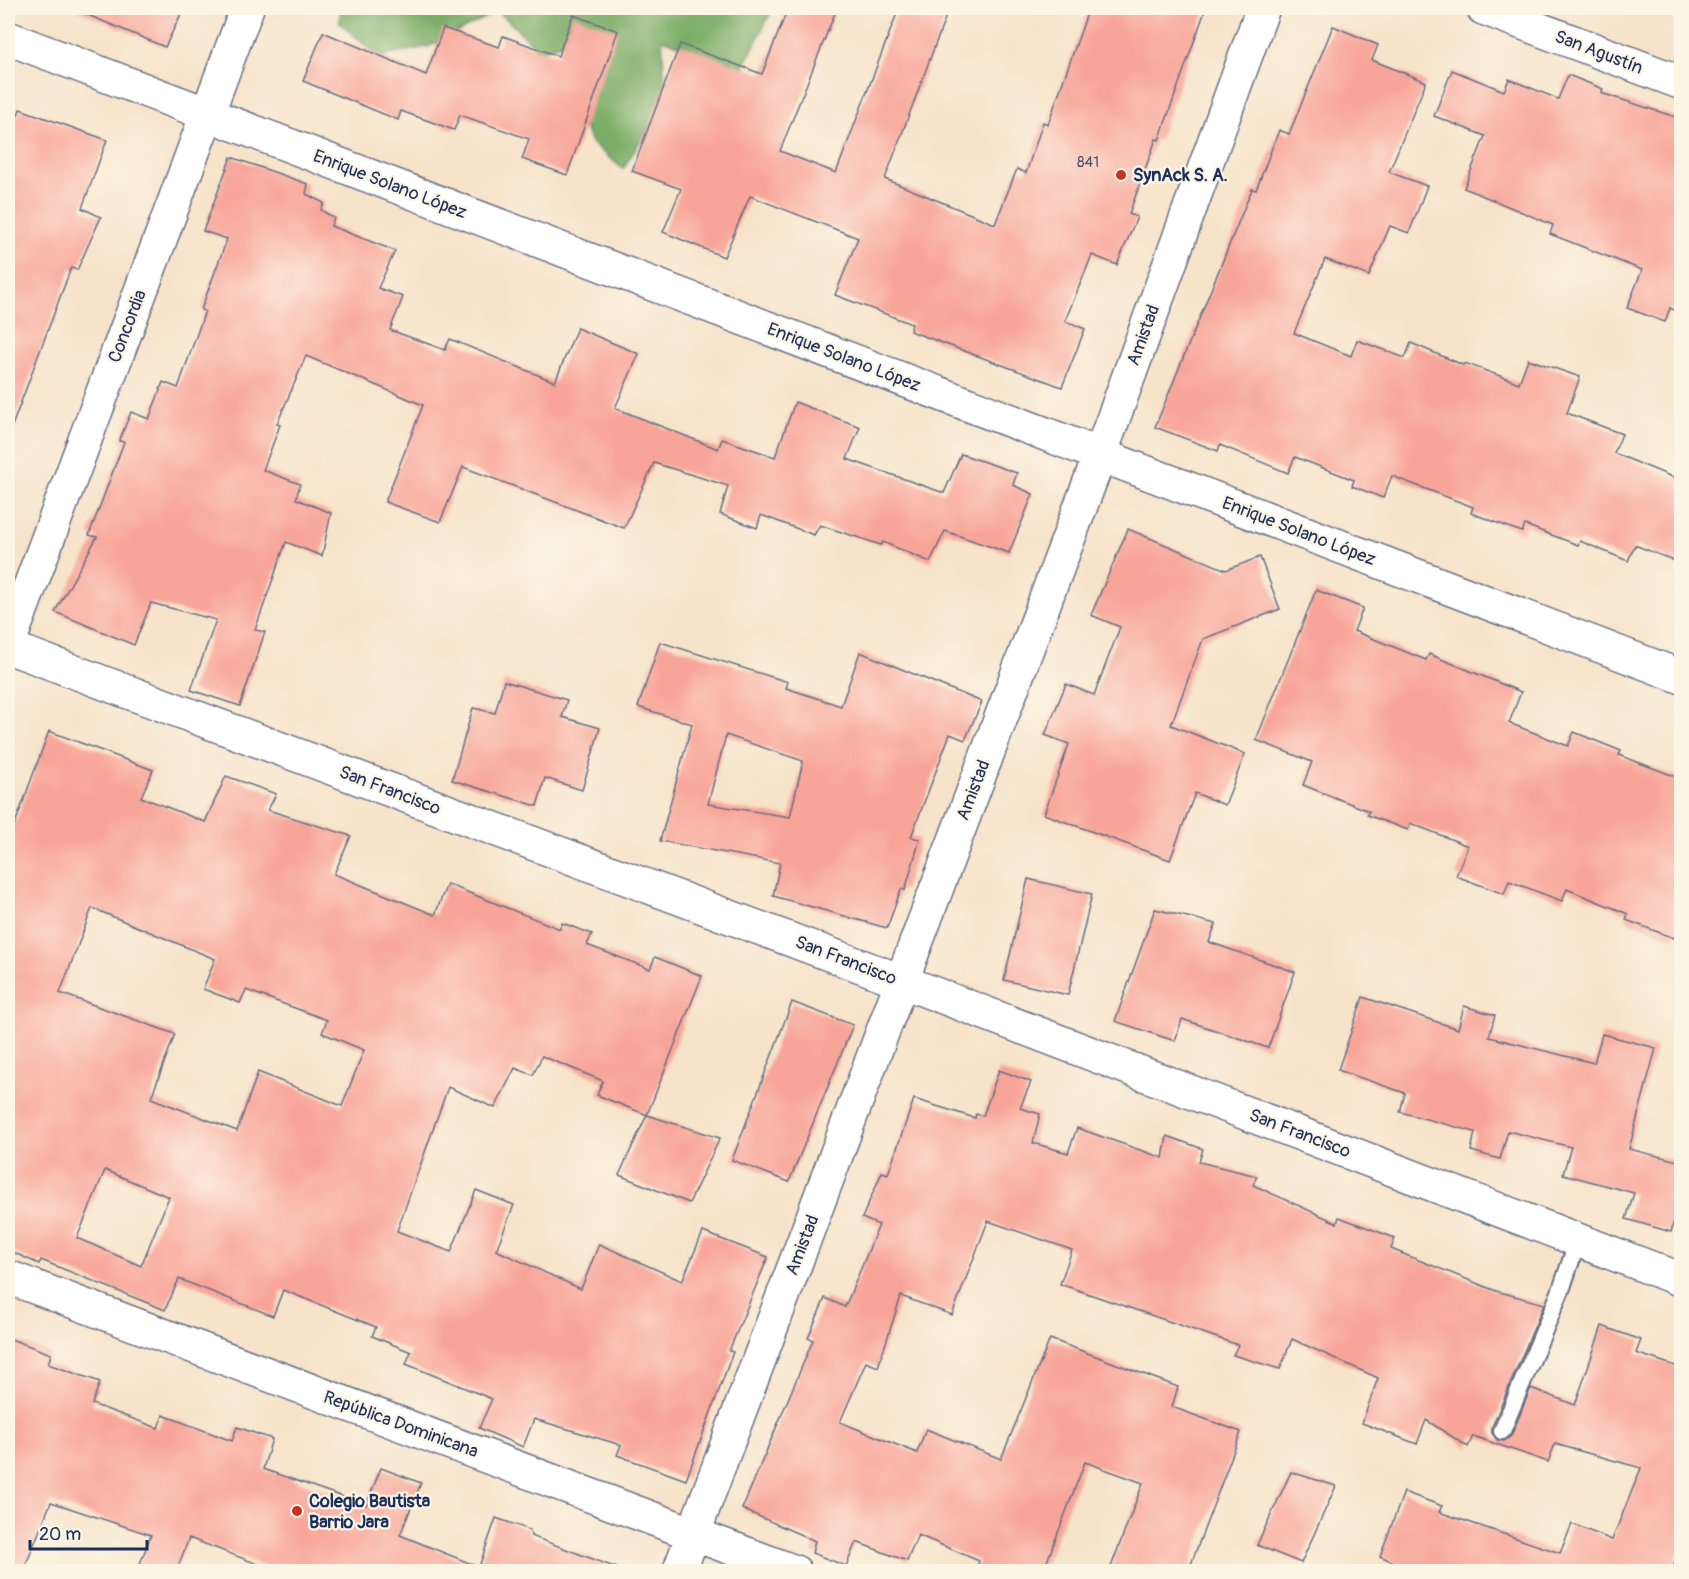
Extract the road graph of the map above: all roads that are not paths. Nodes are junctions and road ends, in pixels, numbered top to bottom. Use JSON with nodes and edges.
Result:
{"nodes":[{"id":1,"x":247,"y":8,"type":"edge"},
{"id":2,"x":1263,"y":8,"type":"edge"},
{"id":3,"x":1483,"y":8,"type":"edge"},
{"id":4,"x":8,"y":38,"type":"edge"},
{"id":5,"x":1682,"y":83,"type":"edge"},
{"id":6,"x":207,"y":114,"type":"junction"},
{"id":7,"x":1100,"y":455,"type":"junction"},
{"id":8,"x":8,"y":646,"type":"edge"},
{"id":9,"x":1682,"y":677,"type":"edge"},
{"id":10,"x":901,"y":981,"type":"junction"},
{"id":11,"x":1578,"y":1240,"type":"junction"},
{"id":12,"x":8,"y":1277,"type":"edge"},
{"id":13,"x":1682,"y":1280,"type":"edge"},
{"id":14,"x":1502,"y":1431,"type":"dead end"},
{"id":15,"x":693,"y":1533,"type":"junction"},
{"id":16,"x":679,"y":1572,"type":"edge"},
{"id":17,"x":795,"y":1572,"type":"edge"}],
"edges":[{"from":1,"to":6,"type":"street","name":"Concordia"},
{"from":2,"to":7,"type":"street","name":"Amistad"},
{"from":3,"to":5,"type":"street","name":"San Agustín"},
{"from":4,"to":6,"type":"street","name":"Enrique Solano López"},
{"from":6,"to":7,"type":"street","name":"Enrique Solano López"},
{"from":6,"to":8,"type":"street","name":"Concordia"},
{"from":7,"to":9,"type":"street","name":"Enrique Solano López"},
{"from":7,"to":10,"type":"street","name":"Amistad"},
{"from":8,"to":10,"type":"street","name":"San Francisco"},
{"from":10,"to":11,"type":"street","name":"San Francisco"},
{"from":10,"to":15,"type":"street","name":"Amistad"},
{"from":11,"to":13,"type":"street","name":"San Francisco"},
{"from":11,"to":14,"type":"lane"},
{"from":12,"to":15,"type":"street","name":"República Dominicana"},
{"from":15,"to":16,"type":"street","name":"Amistad"},
{"from":15,"to":17,"type":"street","name":"República Dominicana"}]}
